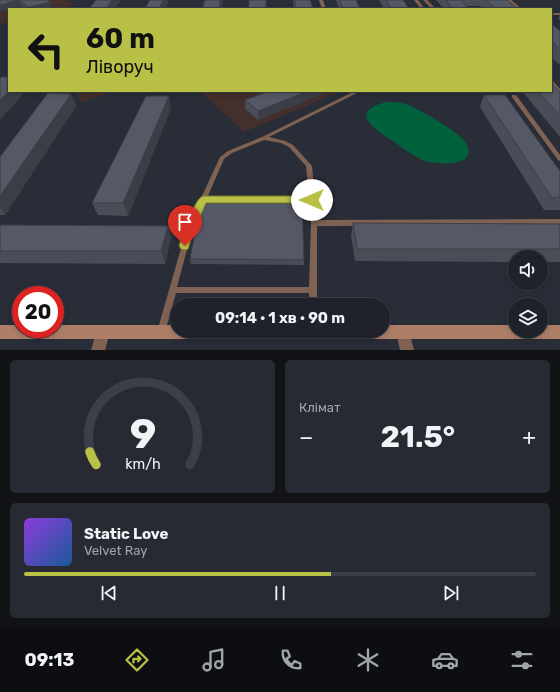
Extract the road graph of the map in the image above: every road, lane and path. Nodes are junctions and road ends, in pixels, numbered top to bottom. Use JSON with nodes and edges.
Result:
{"nodes":[{"id":1,"x":416,"y":0,"type":"edge"},
{"id":2,"x":425,"y":0,"type":"edge"},
{"id":3,"x":509,"y":0,"type":"edge"},
{"id":4,"x":423,"y":8,"type":"edge"},
{"id":5,"x":433,"y":8,"type":"edge"},
{"id":6,"x":519,"y":8,"type":"edge"},
{"id":7,"x":552,"y":83,"type":"edge"},
{"id":8,"x":357,"y":92,"type":"edge"},
{"id":9,"x":560,"y":92,"type":"edge"},
{"id":10,"x":514,"y":96,"type":"dead end"},
{"id":11,"x":264,"y":138,"type":"junction"},
{"id":12,"x":560,"y":159,"type":"edge"},
{"id":13,"x":203,"y":200,"type":"junction"},
{"id":14,"x":312,"y":200,"type":"junction"},
{"id":15,"x":560,"y":222,"type":"edge"},
{"id":16,"x":314,"y":223,"type":"junction"},
{"id":17,"x":173,"y":290,"type":"junction"},
{"id":18,"x":313,"y":290,"type":"junction"},
{"id":19,"x":313,"y":298,"type":"edge"},
{"id":20,"x":0,"y":332,"type":"edge"},
{"id":21,"x":103,"y":332,"type":"junction"},
{"id":22,"x":161,"y":332,"type":"junction"},
{"id":23,"x":170,"y":332,"type":"edge"},
{"id":24,"x":390,"y":332,"type":"edge"},
{"id":25,"x":403,"y":332,"type":"junction"},
{"id":26,"x":560,"y":332,"type":"edge"},
{"id":27,"x":98,"y":350,"type":"edge"},
{"id":28,"x":407,"y":350,"type":"edge"}],
"edges":[{"from":1,"to":4,"type":"lane"},
{"from":2,"to":5,"type":"lane"},
{"from":3,"to":6,"type":"lane"},
{"from":7,"to":9,"type":"lane"},
{"from":8,"to":11,"type":"lane"},
{"from":10,"to":12,"type":"lane"},
{"from":11,"to":13,"type":"lane"},
{"from":11,"to":14,"type":"lane"},
{"from":13,"to":14,"type":"lane"},
{"from":13,"to":17,"type":"lane"},
{"from":14,"to":16,"type":"lane"},
{"from":15,"to":16,"type":"lane"},
{"from":16,"to":18,"type":"lane"},
{"from":17,"to":18,"type":"lane"},
{"from":17,"to":22,"type":"lane"},
{"from":18,"to":19,"type":"lane"},
{"from":20,"to":21,"type":"main road"},
{"from":21,"to":22,"type":"main road"},
{"from":21,"to":27,"type":"street"},
{"from":22,"to":23,"type":"main road"},
{"from":24,"to":25,"type":"main road"},
{"from":25,"to":26,"type":"main road"},
{"from":25,"to":28,"type":"street"}]}
